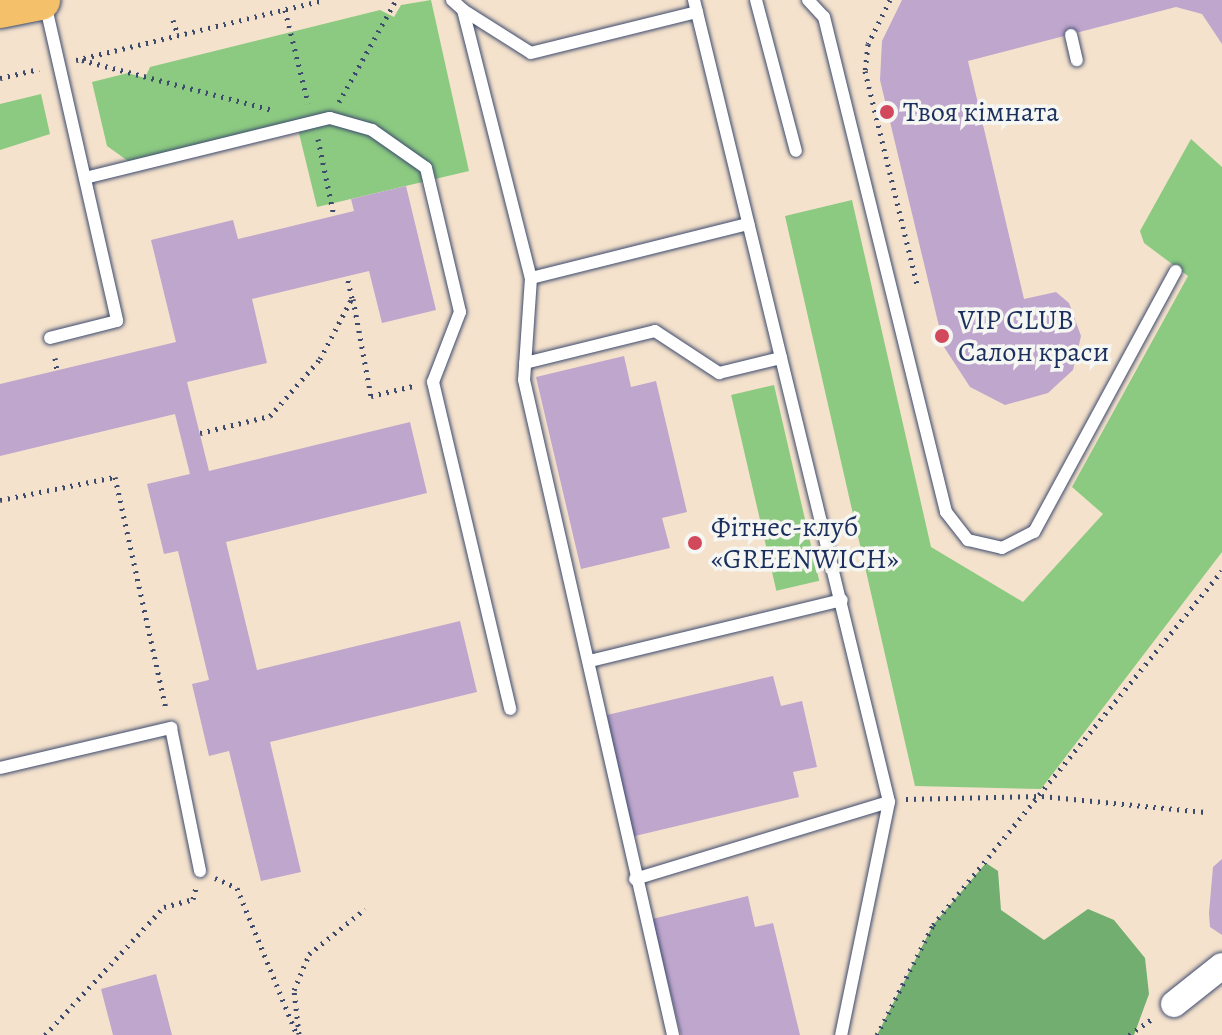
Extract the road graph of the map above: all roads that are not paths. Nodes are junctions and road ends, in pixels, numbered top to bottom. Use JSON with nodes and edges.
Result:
{"nodes":[{"id":1,"x":42,"y":0,"type":"edge"},
{"id":2,"x":452,"y":0,"type":"edge"},
{"id":3,"x":756,"y":0,"type":"edge"},
{"id":4,"x":808,"y":0,"type":"edge"},
{"id":5,"x":696,"y":6,"type":"edge"},
{"id":6,"x":0,"y":8,"type":"edge"},
{"id":7,"x":463,"y":10,"type":"junction"},
{"id":8,"x":1071,"y":35,"type":"dead end"},
{"id":9,"x":1077,"y":60,"type":"dead end"},
{"id":10,"x":796,"y":151,"type":"dead end"},
{"id":11,"x":85,"y":178,"type":"junction"},
{"id":12,"x":748,"y":224,"type":"junction"},
{"id":13,"x":1176,"y":271,"type":"dead end"},
{"id":14,"x":531,"y":278,"type":"junction"},
{"id":15,"x":50,"y":338,"type":"dead end"},
{"id":16,"x":781,"y":358,"type":"junction"},
{"id":17,"x":525,"y":363,"type":"junction"},
{"id":18,"x":842,"y":600,"type":"junction"},
{"id":19,"x":590,"y":661,"type":"junction"},
{"id":20,"x":510,"y":709,"type":"dead end"},
{"id":21,"x":0,"y":768,"type":"edge"},
{"id":22,"x":889,"y":802,"type":"junction"},
{"id":23,"x":634,"y":870,"type":"junction"},
{"id":24,"x":200,"y":871,"type":"road end"},
{"id":25,"x":1222,"y":966,"type":"edge"},
{"id":26,"x":1174,"y":1004,"type":"dead end"},
{"id":27,"x":673,"y":1035,"type":"edge"},
{"id":28,"x":841,"y":1035,"type":"edge"}],
"edges":[{"from":1,"to":6,"type":"main road"},
{"from":1,"to":11,"type":"lane"},
{"from":2,"to":7,"type":"lane"},
{"from":3,"to":10,"type":"lane"},
{"from":4,"to":13,"type":"lane"},
{"from":5,"to":7,"type":"lane"},
{"from":5,"to":12,"type":"lane"},
{"from":7,"to":14,"type":"lane"},
{"from":8,"to":9,"type":"lane"},
{"from":11,"to":15,"type":"lane"},
{"from":11,"to":20,"type":"lane"},
{"from":12,"to":14,"type":"lane"},
{"from":12,"to":16,"type":"lane"},
{"from":14,"to":17,"type":"lane"},
{"from":16,"to":17,"type":"lane"},
{"from":16,"to":18,"type":"lane"},
{"from":17,"to":19,"type":"lane"},
{"from":18,"to":19,"type":"lane"},
{"from":18,"to":22,"type":"lane"},
{"from":19,"to":23,"type":"lane"},
{"from":21,"to":24,"type":"lane"},
{"from":22,"to":23,"type":"lane"},
{"from":22,"to":28,"type":"lane"},
{"from":23,"to":27,"type":"lane"},
{"from":25,"to":26,"type":"street"}]}
